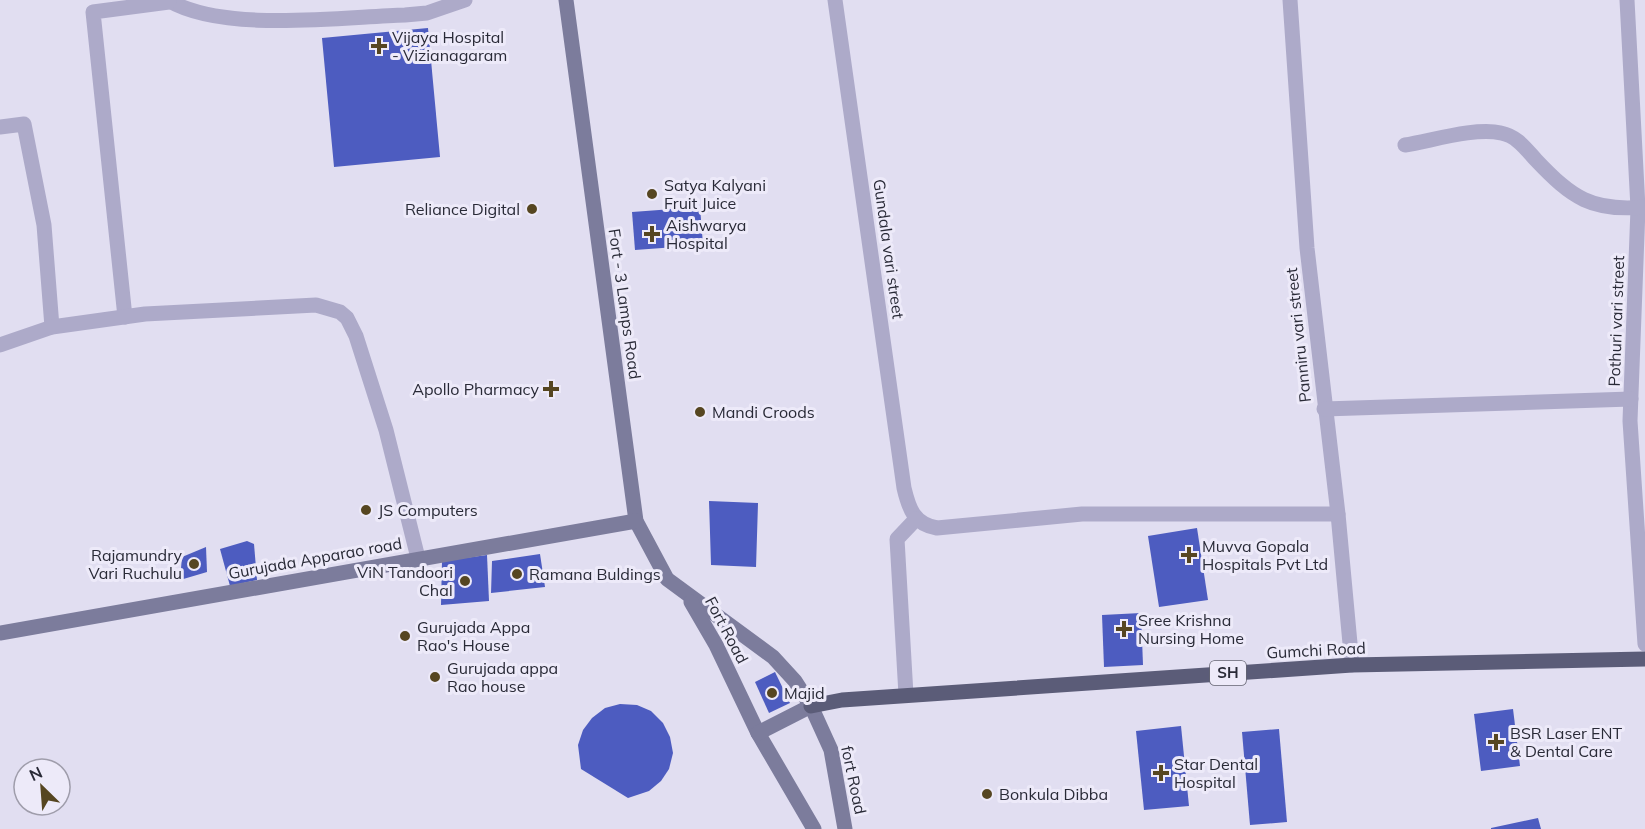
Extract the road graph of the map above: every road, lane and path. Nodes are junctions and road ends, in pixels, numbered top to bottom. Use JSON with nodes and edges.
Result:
{"nodes":[{"id":1,"x":465,"y":0,"type":"edge"},
{"id":2,"x":566,"y":0,"type":"edge"},
{"id":3,"x":835,"y":0,"type":"edge"},
{"id":4,"x":1290,"y":0,"type":"edge"},
{"id":5,"x":1627,"y":0,"type":"edge"},
{"id":6,"x":169,"y":1,"type":"edge"},
{"id":7,"x":1638,"y":79,"type":"edge"},
{"id":8,"x":0,"y":127,"type":"edge"},
{"id":9,"x":1405,"y":145,"type":"dead end"},
{"id":10,"x":1642,"y":207,"type":"edge"},
{"id":11,"x":125,"y":317,"type":"junction"},
{"id":12,"x":52,"y":327,"type":"junction"},
{"id":13,"x":0,"y":345,"type":"edge"},
{"id":14,"x":1631,"y":399,"type":"junction"},
{"id":15,"x":1324,"y":409,"type":"junction"},
{"id":16,"x":1338,"y":514,"type":"junction"},
{"id":17,"x":916,"y":519,"type":"junction"},
{"id":18,"x":636,"y":521,"type":"junction"},
{"id":19,"x":418,"y":558,"type":"junction"},
{"id":20,"x":687,"y":596,"type":"junction"},
{"id":21,"x":0,"y":633,"type":"edge"},
{"id":22,"x":1645,"y":644,"type":"edge"},
{"id":23,"x":1645,"y":660,"type":"edge"},
{"id":24,"x":1352,"y":665,"type":"junction"},
{"id":25,"x":906,"y":695,"type":"junction"},
{"id":26,"x":811,"y":706,"type":"junction"},
{"id":27,"x":759,"y":733,"type":"junction"},
{"id":28,"x":814,"y":829,"type":"edge"},
{"id":29,"x":845,"y":829,"type":"edge"}],
"edges":[{"from":1,"to":6,"type":"street"},
{"from":2,"to":18,"type":"street","name":"Fort - 3 Lamps Road"},
{"from":3,"to":17,"type":"street","name":"Gundala vari street"},
{"from":4,"to":15,"type":"street","name":"Panniru vari street"},
{"from":5,"to":7,"type":"street","name":"Pothuri vari street"},
{"from":6,"to":11,"type":"street"},
{"from":7,"to":10,"type":"street","name":"Pothuri vari street"},
{"from":8,"to":12,"type":"street"},
{"from":9,"to":10,"type":"street"},
{"from":10,"to":14,"type":"street","name":"Pothuri vari street"},
{"from":11,"to":12,"type":"street"},
{"from":11,"to":19,"type":"street"},
{"from":12,"to":13,"type":"street"},
{"from":14,"to":15,"type":"street"},
{"from":14,"to":22,"type":"street","name":"Pothuri vari street"},
{"from":15,"to":16,"type":"street","name":"Panniru vari street"},
{"from":16,"to":17,"type":"street"},
{"from":16,"to":24,"type":"street","name":"Panniru vari street"},
{"from":17,"to":25,"type":"street"},
{"from":18,"to":19,"type":"street","name":"Gurujada Apparao road"},
{"from":18,"to":20,"type":"street","name":"Fort - 3 Lamps Road"},
{"from":19,"to":21,"type":"street","name":"Gurujada Apparao road"},
{"from":20,"to":26,"type":"street","name":"Fort Road"},
{"from":20,"to":27,"type":"street","name":"Fort Road"},
{"from":23,"to":24,"type":"main road","name":"Gumchi Road","number":"SH"},
{"from":24,"to":25,"type":"main road","name":"Gumchi Road","number":"SH"},
{"from":25,"to":26,"type":"main road","name":"Gumchi Road","number":"SH"},
{"from":26,"to":27,"type":"street","number":"SH"},
{"from":26,"to":29,"type":"street","name":"fort Road"},
{"from":27,"to":28,"type":"street","name":"Fort Road"}]}
